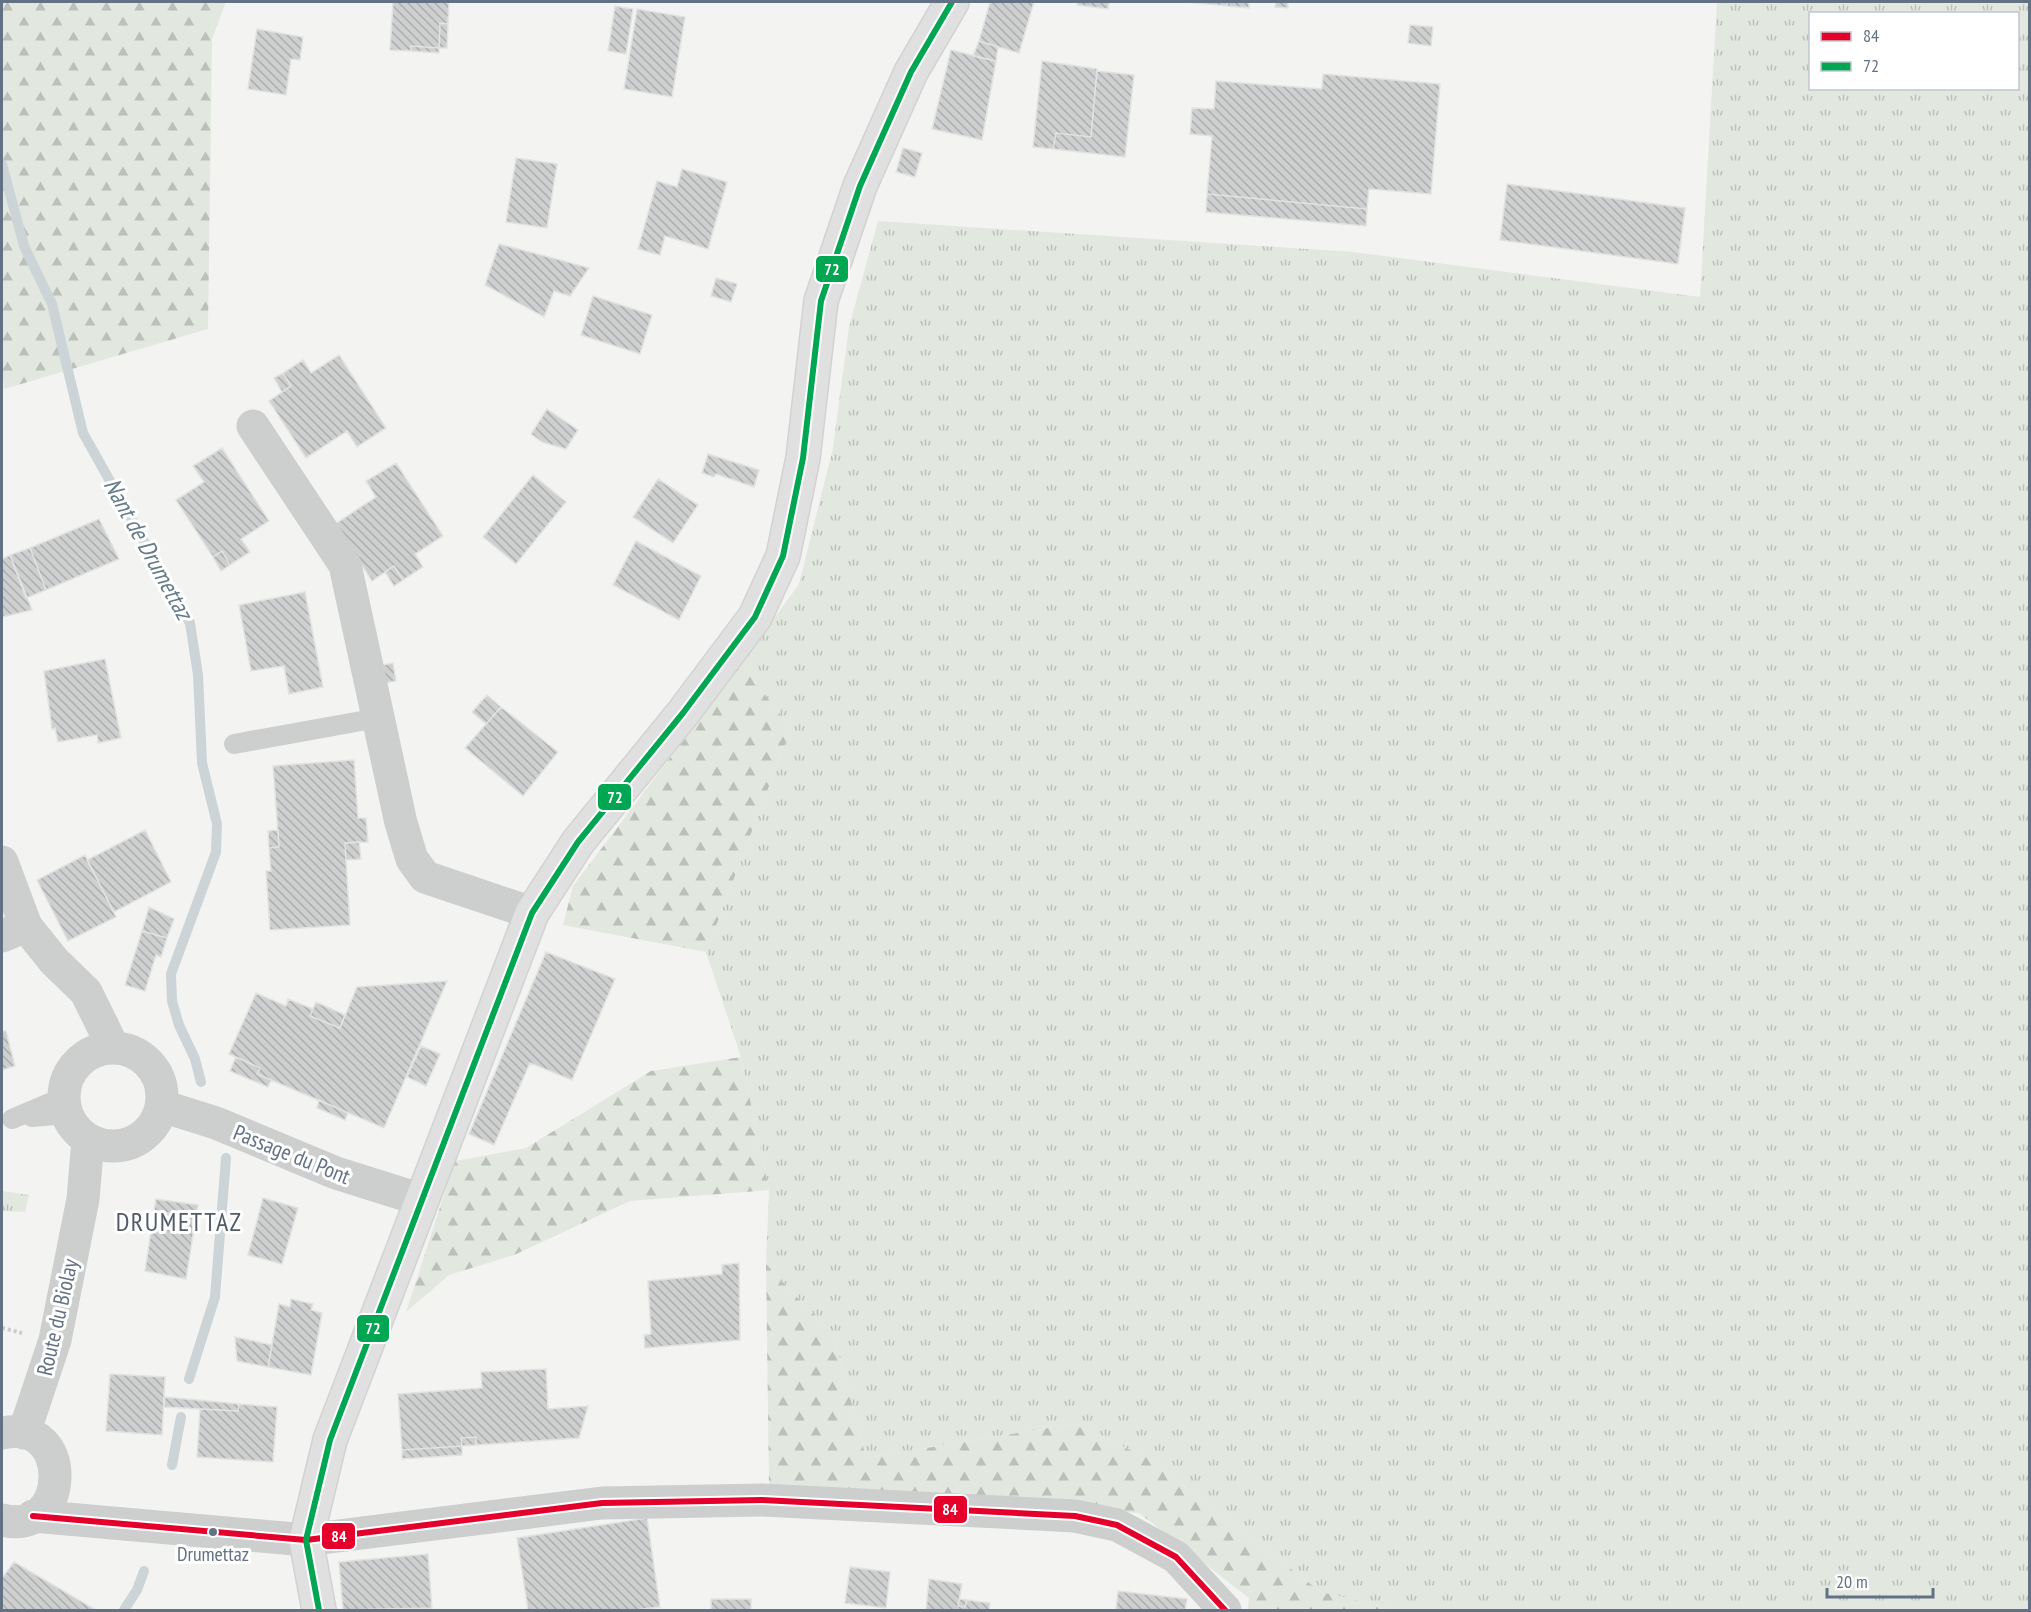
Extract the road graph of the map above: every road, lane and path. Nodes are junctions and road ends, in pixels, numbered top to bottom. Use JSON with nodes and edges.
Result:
{"nodes":[{"id":1,"x":952,"y":2,"type":"edge"},
{"id":2,"x":252,"y":426,"type":"dead end"},
{"id":3,"x":378,"y":718,"type":"junction"},
{"id":4,"x":234,"y":744,"type":"dead end"},
{"id":5,"x":2,"y":862,"type":"edge"},
{"id":6,"x":532,"y":913,"type":"junction"},
{"id":7,"x":14,"y":931,"type":"edge"},
{"id":8,"x":101,"y":1051,"type":"junction"},
{"id":9,"x":162,"y":1106,"type":"junction"},
{"id":10,"x":99,"y":1143,"type":"junction"},
{"id":11,"x":422,"y":1200,"type":"junction"},
{"id":12,"x":22,"y":1436,"type":"edge"},
{"id":13,"x":56,"y":1484,"type":"junction"},
{"id":14,"x":12,"y":1522,"type":"edge"},
{"id":15,"x":126,"y":1523,"type":"junction"},
{"id":16,"x":306,"y":1540,"type":"junction"},
{"id":17,"x":319,"y":1611,"type":"edge"},
{"id":18,"x":1225,"y":1611,"type":"edge"}],
"edges":[{"from":1,"to":6,"type":"main road"},
{"from":2,"to":3,"type":"street"},
{"from":3,"to":4,"type":"lane"},
{"from":3,"to":6,"type":"street"},
{"from":5,"to":7,"type":"street"},
{"from":6,"to":11,"type":"main road"},
{"from":7,"to":8,"type":"street"},
{"from":8,"to":9,"type":"street"},
{"from":8,"to":10,"type":"street"},
{"from":9,"to":10,"type":"street"},
{"from":9,"to":11,"type":"street","name":"Passage du Pont"},
{"from":10,"to":12,"type":"street","name":"Route du Biolay"},
{"from":11,"to":16,"type":"main road"},
{"from":12,"to":13,"type":"street"},
{"from":13,"to":14,"type":"street"},
{"from":13,"to":15,"type":"street"},
{"from":14,"to":15,"type":"street"},
{"from":15,"to":16,"type":"street"},
{"from":16,"to":17,"type":"main road"},
{"from":16,"to":18,"type":"street"}]}
